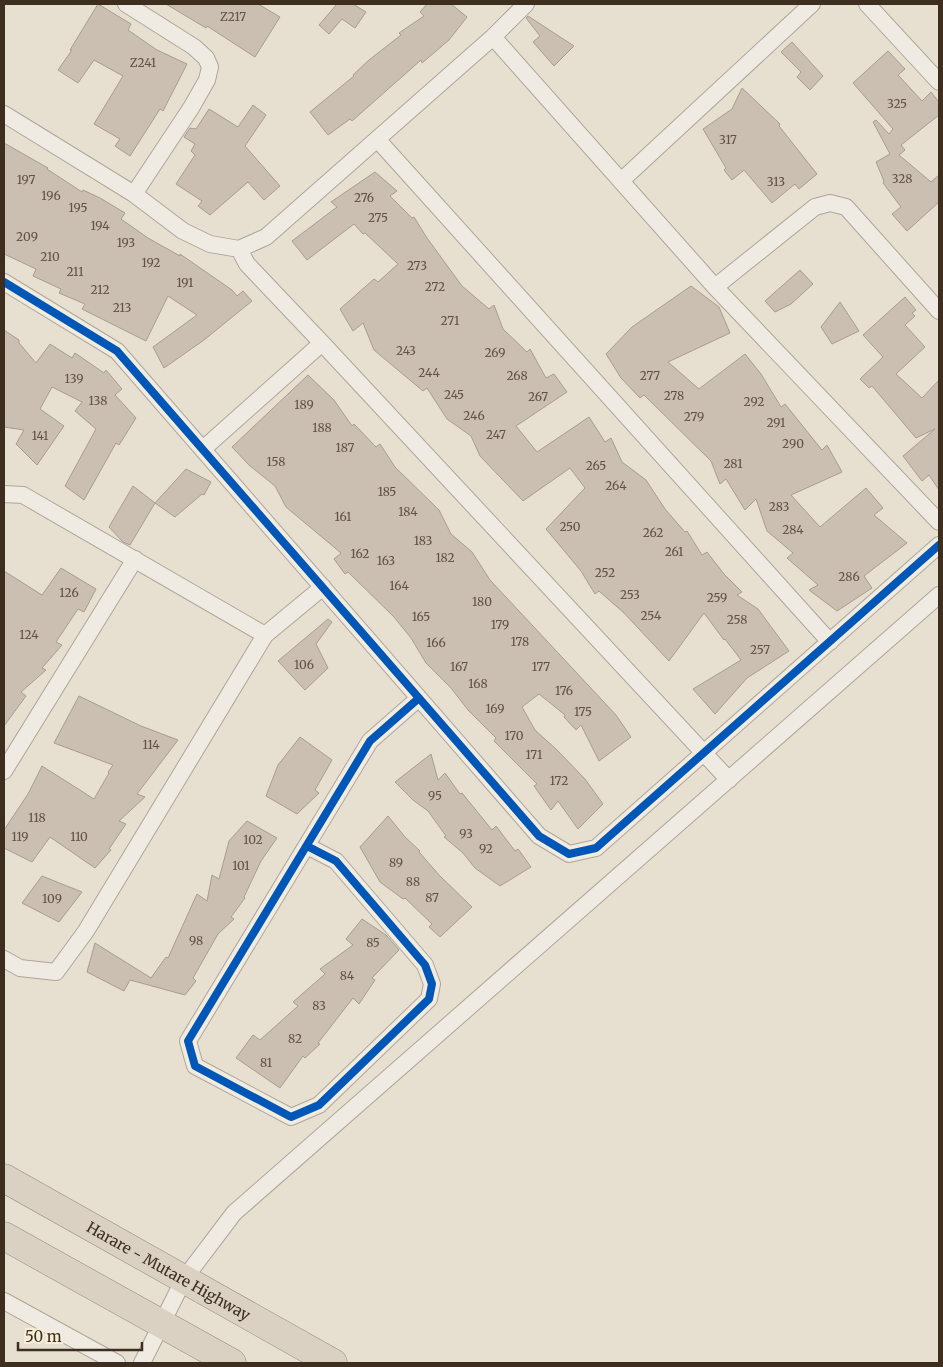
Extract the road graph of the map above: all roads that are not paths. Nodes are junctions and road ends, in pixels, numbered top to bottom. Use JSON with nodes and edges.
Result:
{"nodes":[{"id":1,"x":126,"y":4,"type":"edge"},
{"id":2,"x":526,"y":4,"type":"edge"},
{"id":3,"x":812,"y":4,"type":"edge"},
{"id":4,"x":867,"y":4,"type":"edge"},
{"id":5,"x":493,"y":37,"type":"junction"},
{"id":6,"x":939,"y":82,"type":"edge"},
{"id":7,"x":4,"y":114,"type":"edge"},
{"id":8,"x":377,"y":139,"type":"junction"},
{"id":9,"x":622,"y":180,"type":"junction"},
{"id":10,"x":134,"y":194,"type":"junction"},
{"id":11,"x":239,"y":248,"type":"junction"},
{"id":12,"x":4,"y":282,"type":"edge"},
{"id":13,"x":715,"y":287,"type":"junction"},
{"id":14,"x":939,"y":311,"type":"edge"},
{"id":15,"x":322,"y":343,"type":"junction"},
{"id":16,"x":203,"y":449,"type":"junction"},
{"id":17,"x":4,"y":494,"type":"edge"},
{"id":18,"x":939,"y":522,"type":"edge"},
{"id":19,"x":939,"y":545,"type":"edge"},
{"id":20,"x":135,"y":559,"type":"junction"},
{"id":21,"x":323,"y":587,"type":"junction"},
{"id":22,"x":939,"y":595,"type":"edge"},
{"id":23,"x":265,"y":635,"type":"junction"},
{"id":24,"x":830,"y":642,"type":"junction"},
{"id":25,"x":419,"y":698,"type":"junction"},
{"id":26,"x":704,"y":753,"type":"junction"},
{"id":27,"x":4,"y":771,"type":"edge"},
{"id":28,"x":729,"y":780,"type":"junction"},
{"id":29,"x":307,"y":846,"type":"junction"},
{"id":30,"x":4,"y":959,"type":"edge"},
{"id":31,"x":4,"y":1178,"type":"edge"},
{"id":32,"x":4,"y":1236,"type":"edge"},
{"id":33,"x":184,"y":1279,"type":"junction"},
{"id":34,"x":4,"y":1301,"type":"edge"},
{"id":35,"x":163,"y":1324,"type":"junction"},
{"id":36,"x":117,"y":1363,"type":"edge"},
{"id":37,"x":142,"y":1363,"type":"edge"},
{"id":38,"x":232,"y":1363,"type":"edge"},
{"id":39,"x":333,"y":1363,"type":"edge"}],
"edges":[{"from":1,"to":10,"type":"street"},
{"from":2,"to":5,"type":"street"},
{"from":3,"to":9,"type":"street"},
{"from":4,"to":6,"type":"street"},
{"from":5,"to":8,"type":"street"},
{"from":5,"to":9,"type":"street"},
{"from":7,"to":10,"type":"street"},
{"from":8,"to":11,"type":"street"},
{"from":8,"to":24,"type":"street"},
{"from":9,"to":13,"type":"street"},
{"from":10,"to":11,"type":"street"},
{"from":11,"to":15,"type":"street"},
{"from":12,"to":16,"type":"street"},
{"from":13,"to":14,"type":"street"},
{"from":13,"to":18,"type":"street"},
{"from":15,"to":16,"type":"street"},
{"from":15,"to":26,"type":"street"},
{"from":16,"to":21,"type":"street"},
{"from":17,"to":20,"type":"street"},
{"from":19,"to":24,"type":"street"},
{"from":20,"to":23,"type":"street"},
{"from":20,"to":27,"type":"street"},
{"from":21,"to":23,"type":"street"},
{"from":21,"to":25,"type":"street"},
{"from":22,"to":28,"type":"street"},
{"from":23,"to":30,"type":"street"},
{"from":24,"to":26,"type":"street"},
{"from":25,"to":26,"type":"street"},
{"from":25,"to":29,"type":"street"},
{"from":26,"to":28,"type":"street"},
{"from":28,"to":33,"type":"street"},
{"from":29,"to":29,"type":"street"},
{"from":31,"to":33,"type":"highway","name":"Harare - Mutare Highway"},
{"from":32,"to":35,"type":"highway"},
{"from":33,"to":35,"type":"street"},
{"from":33,"to":39,"type":"highway","name":"Harare - Mutare Highway"},
{"from":34,"to":36,"type":"street"},
{"from":35,"to":37,"type":"street"},
{"from":35,"to":38,"type":"highway"}]}
